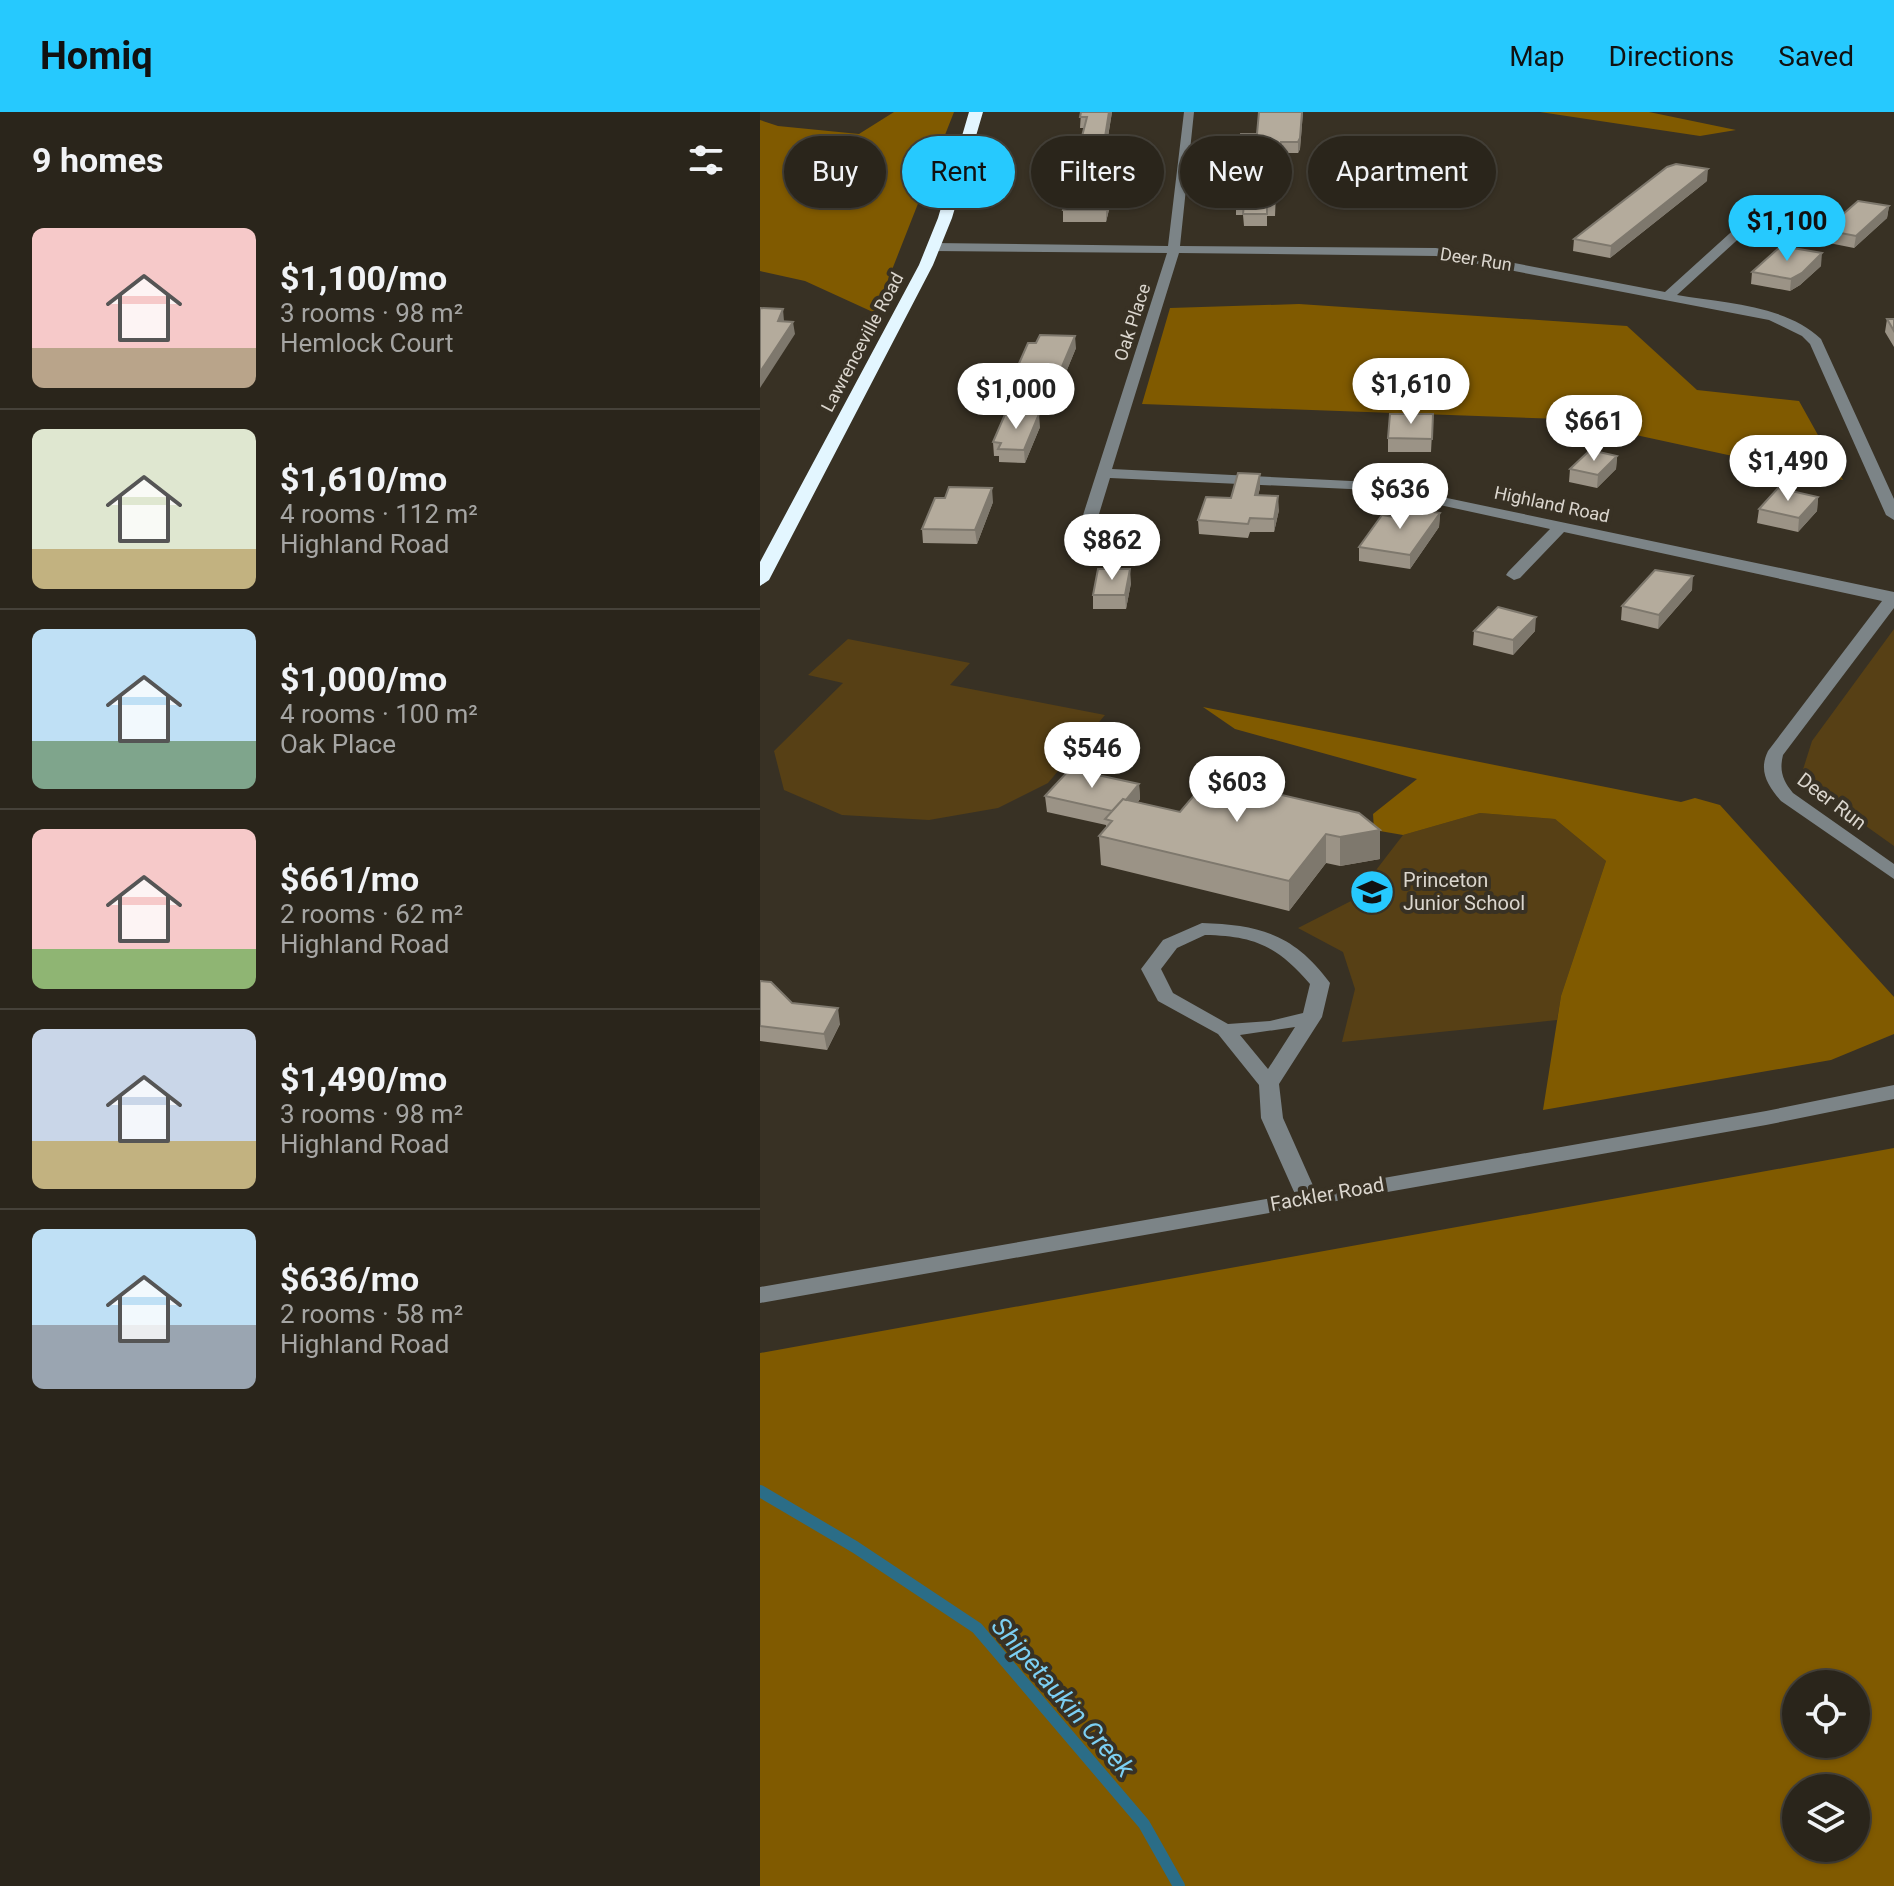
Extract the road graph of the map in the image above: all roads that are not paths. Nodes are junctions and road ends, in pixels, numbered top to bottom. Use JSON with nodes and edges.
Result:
{"nodes":[{"id":1,"x":976,"y":112,"type":"edge"},
{"id":2,"x":1189,"y":112,"type":"edge"},
{"id":3,"x":1765,"y":208,"type":"dead end"},
{"id":4,"x":934,"y":247,"type":"junction"},
{"id":5,"x":1174,"y":249,"type":"junction"},
{"id":6,"x":1668,"y":296,"type":"junction"},
{"id":7,"x":1102,"y":473,"type":"junction"},
{"id":8,"x":1894,"y":515,"type":"edge"},
{"id":9,"x":1561,"y":527,"type":"junction"},
{"id":10,"x":1084,"y":537,"type":"dead end"},
{"id":11,"x":1514,"y":575,"type":"dead end"},
{"id":12,"x":760,"y":580,"type":"edge"},
{"id":13,"x":1893,"y":598,"type":"edge"},
{"id":14,"x":1894,"y":873,"type":"edge"},
{"id":15,"x":1312,"y":1017,"type":"junction"},
{"id":16,"x":1225,"y":1030,"type":"junction"},
{"id":17,"x":1269,"y":1084,"type":"junction"},
{"id":18,"x":1894,"y":1092,"type":"edge"},
{"id":19,"x":1307,"y":1197,"type":"junction"},
{"id":20,"x":760,"y":1295,"type":"edge"}],
"edges":[{"from":1,"to":4,"type":"highway","name":"Lawrenceville Road"},
{"from":2,"to":5,"type":"street","name":"Oak Place"},
{"from":3,"to":6,"type":"street"},
{"from":4,"to":5,"type":"street","name":"Deer Run"},
{"from":4,"to":12,"type":"highway","name":"Lawrenceville Road"},
{"from":5,"to":6,"type":"street","name":"Deer Run"},
{"from":5,"to":7,"type":"street","name":"Oak Place"},
{"from":6,"to":8,"type":"street","name":"Deer Run"},
{"from":7,"to":9,"type":"street","name":"Highland Road"},
{"from":7,"to":10,"type":"street","name":"Oak Place"},
{"from":9,"to":11,"type":"street"},
{"from":9,"to":13,"type":"street","name":"Highland Road"},
{"from":13,"to":14,"type":"street","name":"Deer Run"},
{"from":15,"to":16,"type":"street"},
{"from":15,"to":16,"type":"street"},
{"from":15,"to":17,"type":"street"},
{"from":16,"to":17,"type":"street"},
{"from":17,"to":19,"type":"street"},
{"from":18,"to":19,"type":"street","name":"Fackler Road"},
{"from":19,"to":20,"type":"street","name":"Fackler Road"}]}
